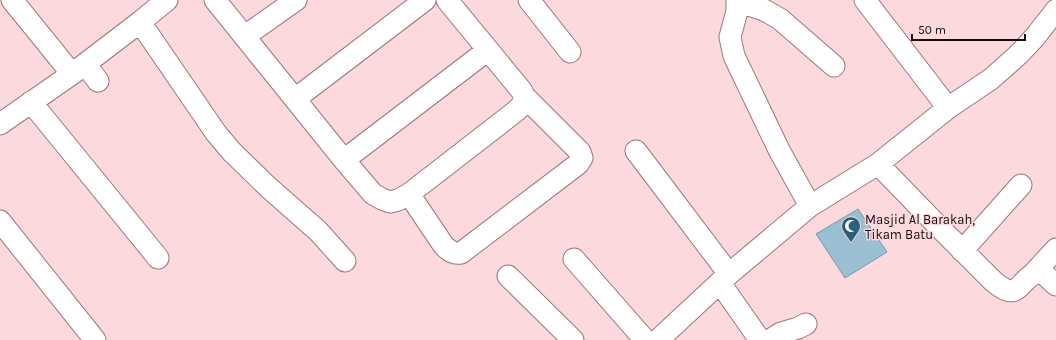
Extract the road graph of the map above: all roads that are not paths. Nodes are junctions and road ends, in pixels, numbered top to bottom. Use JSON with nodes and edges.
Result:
{"nodes":[{"id":1,"x":12,"y":0,"type":"edge"},
{"id":2,"x":167,"y":0,"type":"edge"},
{"id":3,"x":215,"y":0,"type":"edge"},
{"id":4,"x":296,"y":0,"type":"edge"},
{"id":5,"x":425,"y":0,"type":"edge"},
{"id":6,"x":446,"y":0,"type":"edge"},
{"id":7,"x":529,"y":0,"type":"edge"},
{"id":8,"x":737,"y":0,"type":"edge"},
{"id":9,"x":865,"y":0,"type":"edge"},
{"id":10,"x":1056,"y":10,"type":"edge"},
{"id":11,"x":140,"y":22,"type":"junction"},
{"id":12,"x":245,"y":36,"type":"junction"},
{"id":13,"x":488,"y":50,"type":"junction"},
{"id":14,"x":570,"y":52,"type":"dead end"},
{"id":15,"x":834,"y":66,"type":"dead end"},
{"id":16,"x":78,"y":69,"type":"junction"},
{"id":17,"x":98,"y":81,"type":"dead end"},
{"id":18,"x":525,"y":97,"type":"junction"},
{"id":19,"x":295,"y":99,"type":"junction"},
{"id":20,"x":31,"y":102,"type":"junction"},
{"id":21,"x":948,"y":108,"type":"junction"},
{"id":22,"x":0,"y":124,"type":"edge"},
{"id":23,"x":636,"y":151,"type":"dead end"},
{"id":24,"x":344,"y":160,"type":"junction"},
{"id":25,"x":878,"y":164,"type":"junction"},
{"id":26,"x":1021,"y":186,"type":"dead end"},
{"id":27,"x":409,"y":194,"type":"junction"},
{"id":28,"x":810,"y":206,"type":"junction"},
{"id":29,"x":0,"y":221,"type":"edge"},
{"id":30,"x":1056,"y":249,"type":"edge"},
{"id":31,"x":962,"y":251,"type":"junction"},
{"id":32,"x":158,"y":258,"type":"dead end"},
{"id":33,"x":574,"y":259,"type":"dead end"},
{"id":34,"x":345,"y":261,"type":"dead end"},
{"id":35,"x":1033,"y":274,"type":"junction"},
{"id":36,"x":508,"y":276,"type":"dead end"},
{"id":37,"x":725,"y":278,"type":"junction"},
{"id":38,"x":1056,"y":285,"type":"edge"},
{"id":39,"x":806,"y":324,"type":"dead end"},
{"id":40,"x":95,"y":340,"type":"edge"},
{"id":41,"x":573,"y":340,"type":"edge"},
{"id":42,"x":645,"y":340,"type":"edge"},
{"id":43,"x":658,"y":340,"type":"edge"},
{"id":44,"x":760,"y":340,"type":"edge"},
{"id":45,"x":770,"y":340,"type":"edge"}],
"edges":[{"from":1,"to":16,"type":"street"},
{"from":2,"to":11,"type":"street"},
{"from":3,"to":12,"type":"street"},
{"from":4,"to":12,"type":"street"},
{"from":5,"to":19,"type":"street"},
{"from":6,"to":13,"type":"street"},
{"from":7,"to":14,"type":"street"},
{"from":8,"to":15,"type":"street"},
{"from":8,"to":28,"type":"street"},
{"from":9,"to":21,"type":"street"},
{"from":10,"to":21,"type":"street"},
{"from":11,"to":16,"type":"street"},
{"from":11,"to":34,"type":"street"},
{"from":12,"to":19,"type":"street"},
{"from":13,"to":18,"type":"street"},
{"from":13,"to":24,"type":"street"},
{"from":16,"to":17,"type":"street"},
{"from":16,"to":20,"type":"street"},
{"from":18,"to":27,"type":"street"},
{"from":18,"to":27,"type":"street"},
{"from":19,"to":24,"type":"street"},
{"from":20,"to":22,"type":"street"},
{"from":20,"to":32,"type":"street"},
{"from":21,"to":25,"type":"street"},
{"from":23,"to":37,"type":"street"},
{"from":24,"to":27,"type":"street"},
{"from":25,"to":28,"type":"street"},
{"from":25,"to":31,"type":"street"},
{"from":26,"to":31,"type":"street"},
{"from":28,"to":37,"type":"street"},
{"from":29,"to":40,"type":"street"},
{"from":30,"to":35,"type":"street"},
{"from":31,"to":35,"type":"street"},
{"from":33,"to":42,"type":"street"},
{"from":35,"to":38,"type":"street"},
{"from":36,"to":41,"type":"street"},
{"from":37,"to":43,"type":"street"},
{"from":37,"to":44,"type":"street"},
{"from":39,"to":45,"type":"street"}]}
